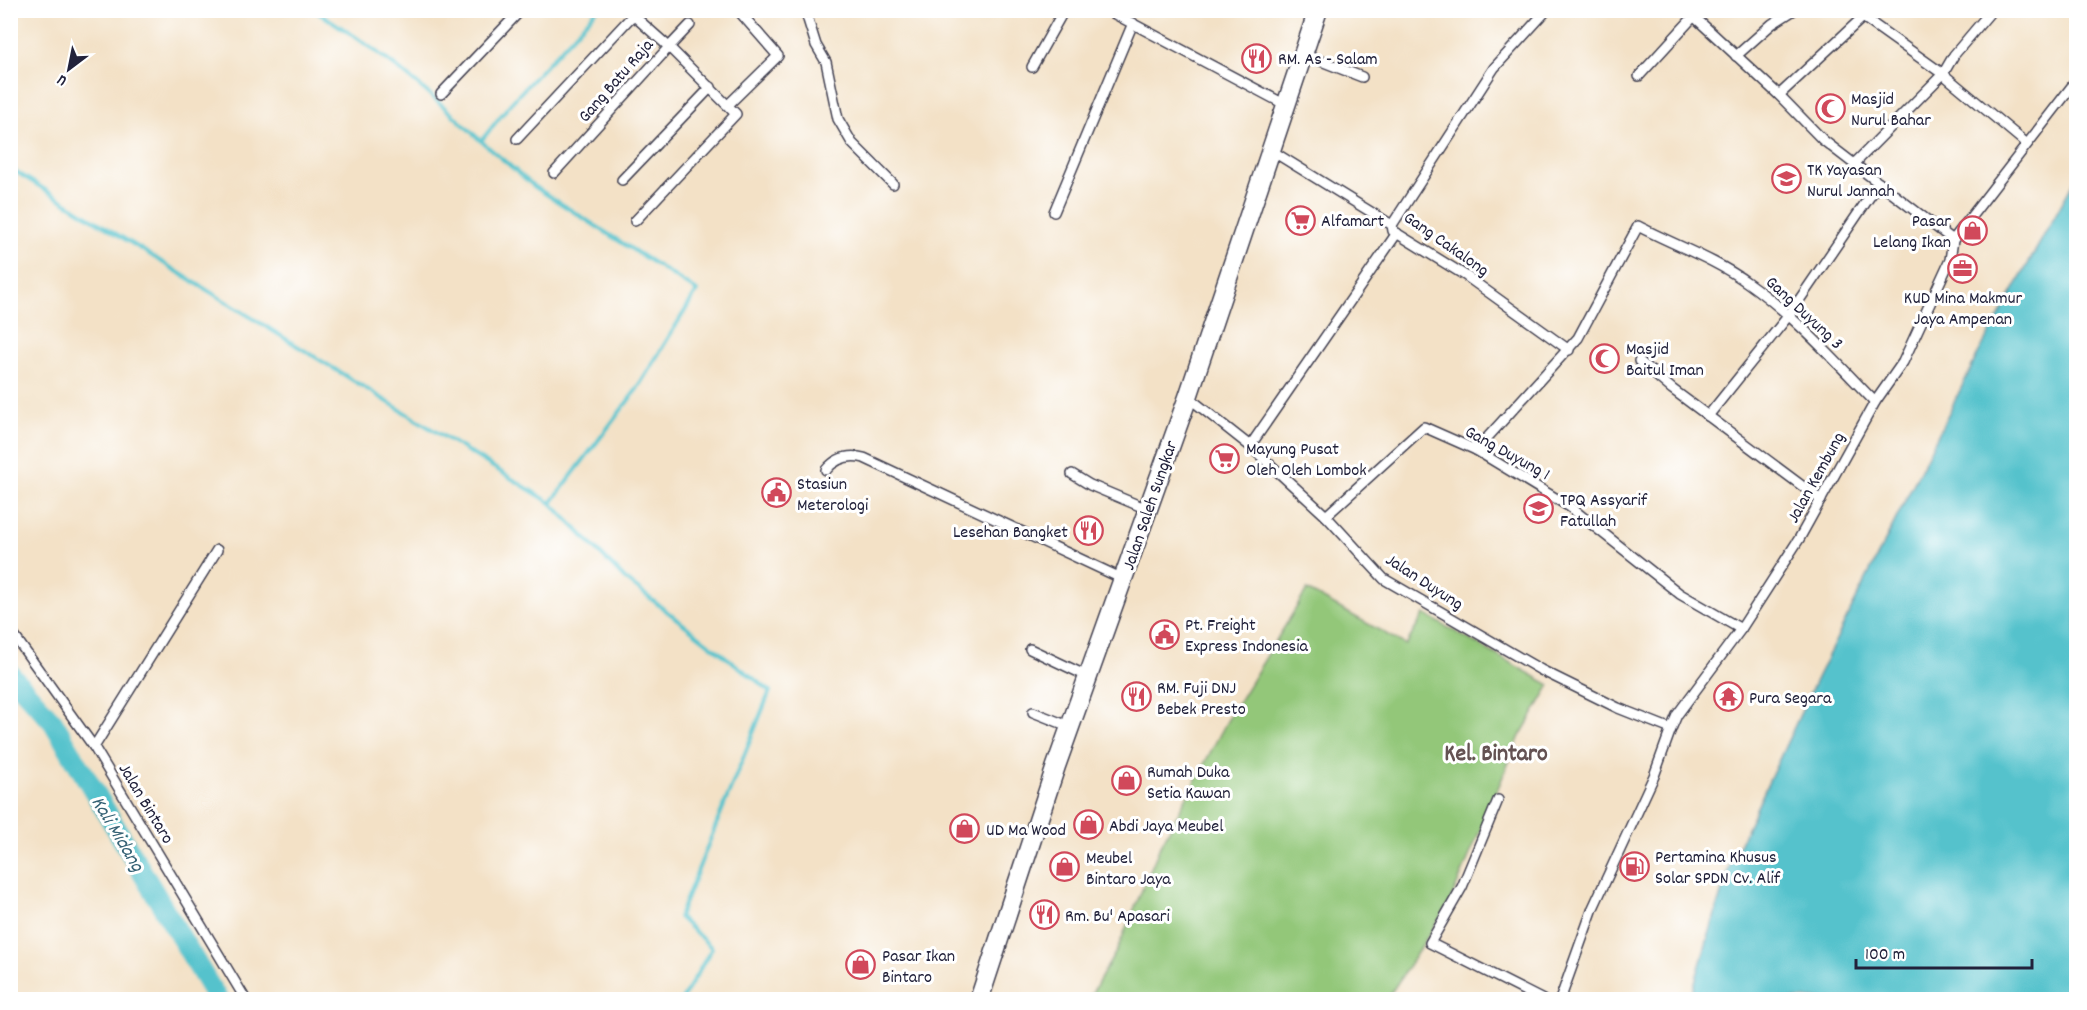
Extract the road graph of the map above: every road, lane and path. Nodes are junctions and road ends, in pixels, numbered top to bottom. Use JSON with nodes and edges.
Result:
{"nodes":[{"id":1,"x":521,"y":10,"type":"edge"},
{"id":2,"x":738,"y":10,"type":"edge"},
{"id":3,"x":805,"y":10,"type":"edge"},
{"id":4,"x":1064,"y":10,"type":"edge"},
{"id":5,"x":1107,"y":10,"type":"edge"},
{"id":6,"x":1317,"y":10,"type":"edge"},
{"id":7,"x":1547,"y":10,"type":"edge"},
{"id":8,"x":1794,"y":10,"type":"edge"},
{"id":9,"x":1992,"y":10,"type":"edge"},
{"id":10,"x":635,"y":13,"type":"edge"},
{"id":11,"x":1691,"y":13,"type":"edge"},
{"id":12,"x":1133,"y":23,"type":"junction"},
{"id":13,"x":690,"y":25,"type":"dead end"},
{"id":14,"x":669,"y":47,"type":"junction"},
{"id":15,"x":1303,"y":54,"type":"junction"},
{"id":16,"x":1736,"y":56,"type":"junction"},
{"id":17,"x":1032,"y":67,"type":"dead end"},
{"id":18,"x":1943,"y":74,"type":"junction"},
{"id":19,"x":1639,"y":76,"type":"dead end"},
{"id":20,"x":1362,"y":77,"type":"dead end"},
{"id":21,"x":2076,"y":81,"type":"edge"},
{"id":22,"x":711,"y":87,"type":"junction"},
{"id":23,"x":441,"y":94,"type":"dead end"},
{"id":24,"x":1779,"y":95,"type":"junction"},
{"id":25,"x":729,"y":104,"type":"junction"},
{"id":26,"x":1286,"y":105,"type":"junction"},
{"id":27,"x":517,"y":139,"type":"dead end"},
{"id":28,"x":2027,"y":144,"type":"junction"},
{"id":29,"x":1272,"y":151,"type":"junction"},
{"id":30,"x":1854,"y":164,"type":"junction"},
{"id":31,"x":554,"y":173,"type":"dead end"},
{"id":32,"x":622,"y":180,"type":"dead end"},
{"id":33,"x":1879,"y":183,"type":"junction"},
{"id":34,"x":893,"y":184,"type":"dead end"},
{"id":35,"x":1054,"y":212,"type":"dead end"},
{"id":36,"x":635,"y":221,"type":"dead end"},
{"id":37,"x":1395,"y":229,"type":"junction"},
{"id":38,"x":1953,"y":240,"type":"junction"},
{"id":39,"x":1789,"y":315,"type":"junction"},
{"id":40,"x":1569,"y":350,"type":"junction"},
{"id":41,"x":1639,"y":361,"type":"dead end"},
{"id":42,"x":1188,"y":397,"type":"junction"},
{"id":43,"x":1875,"y":402,"type":"junction"},
{"id":44,"x":1708,"y":416,"type":"junction"},
{"id":45,"x":1250,"y":446,"type":"junction"},
{"id":46,"x":1476,"y":450,"type":"junction"},
{"id":47,"x":826,"y":470,"type":"dead end"},
{"id":48,"x":1072,"y":474,"type":"dead end"},
{"id":49,"x":1821,"y":500,"type":"junction"},
{"id":50,"x":1147,"y":508,"type":"junction"},
{"id":51,"x":1326,"y":516,"type":"junction"},
{"id":52,"x":217,"y":550,"type":"dead end"},
{"id":53,"x":1123,"y":579,"type":"junction"},
{"id":54,"x":1741,"y":629,"type":"junction"},
{"id":55,"x":10,"y":630,"type":"edge"},
{"id":56,"x":1030,"y":649,"type":"dead end"},
{"id":57,"x":1089,"y":677,"type":"junction"},
{"id":58,"x":1033,"y":712,"type":"dead end"},
{"id":59,"x":1071,"y":727,"type":"junction"},
{"id":60,"x":1671,"y":729,"type":"junction"},
{"id":61,"x":94,"y":747,"type":"junction"},
{"id":62,"x":1498,"y":800,"type":"dead end"},
{"id":63,"x":246,"y":999,"type":"edge"},
{"id":64,"x":979,"y":999,"type":"edge"},
{"id":65,"x":1543,"y":999,"type":"edge"},
{"id":66,"x":1560,"y":999,"type":"edge"}],
"edges":[{"from":1,"to":23,"type":"street"},
{"from":2,"to":25,"type":"street"},
{"from":3,"to":34,"type":"street"},
{"from":4,"to":17,"type":"street"},
{"from":5,"to":12,"type":"street"},
{"from":6,"to":15,"type":"highway","name":"Jalan Saleh Sungkar"},
{"from":7,"to":37,"type":"street"},
{"from":8,"to":16,"type":"street"},
{"from":9,"to":18,"type":"street"},
{"from":10,"to":14,"type":"street","name":"Gang Batu Raja"},
{"from":10,"to":27,"type":"street"},
{"from":11,"to":16,"type":"street"},
{"from":11,"to":19,"type":"street"},
{"from":12,"to":26,"type":"street"},
{"from":12,"to":35,"type":"street"},
{"from":13,"to":14,"type":"street"},
{"from":14,"to":22,"type":"street"},
{"from":14,"to":31,"type":"street","name":"Gang Batu Raja"},
{"from":15,"to":20,"type":"street"},
{"from":15,"to":26,"type":"highway","name":"Jalan Saleh Sungkar"},
{"from":16,"to":24,"type":"street"},
{"from":18,"to":24,"type":"street"},
{"from":18,"to":28,"type":"street"},
{"from":18,"to":30,"type":"street"},
{"from":21,"to":28,"type":"street","name":"Jalan Kembung"},
{"from":22,"to":25,"type":"street"},
{"from":22,"to":32,"type":"street"},
{"from":24,"to":30,"type":"street"},
{"from":25,"to":36,"type":"street"},
{"from":26,"to":29,"type":"highway","name":"Jalan Saleh Sungkar"},
{"from":28,"to":38,"type":"street","name":"Jalan Kembung"},
{"from":29,"to":37,"type":"street","name":"Gang Cakalong"},
{"from":29,"to":42,"type":"highway","name":"Jalan Saleh Sungkar"},
{"from":30,"to":33,"type":"street"},
{"from":33,"to":38,"type":"street"},
{"from":33,"to":39,"type":"street"},
{"from":37,"to":40,"type":"street","name":"Gang Cakalong"},
{"from":37,"to":45,"type":"street"},
{"from":38,"to":43,"type":"street","name":"Jalan Kembung"},
{"from":39,"to":40,"type":"street","name":"Gang Duyung 3"},
{"from":39,"to":43,"type":"street","name":"Gang Duyung 3"},
{"from":39,"to":44,"type":"street"},
{"from":40,"to":46,"type":"street"},
{"from":41,"to":44,"type":"street"},
{"from":42,"to":45,"type":"street","name":"Jalan Duyung"},
{"from":42,"to":50,"type":"highway","name":"Jalan Saleh Sungkar"},
{"from":43,"to":49,"type":"street","name":"Jalan Kembung"},
{"from":44,"to":49,"type":"street"},
{"from":45,"to":51,"type":"street","name":"Jalan Duyung"},
{"from":46,"to":51,"type":"street","name":"Gang Duyung 1"},
{"from":46,"to":54,"type":"street","name":"Gang Duyung 1"},
{"from":47,"to":53,"type":"street"},
{"from":48,"to":50,"type":"street"},
{"from":49,"to":54,"type":"street","name":"Jalan Kembung"},
{"from":50,"to":53,"type":"highway","name":"Jalan Saleh Sungkar"},
{"from":51,"to":60,"type":"street","name":"Jalan Duyung"},
{"from":52,"to":61,"type":"street"},
{"from":53,"to":57,"type":"highway","name":"Jalan Saleh Sungkar"},
{"from":54,"to":60,"type":"street","name":"Jalan Kembung"},
{"from":55,"to":61,"type":"street","name":"Jalan Bintaro"},
{"from":56,"to":57,"type":"street"},
{"from":57,"to":59,"type":"highway","name":"Jalan Saleh Sungkar"},
{"from":58,"to":59,"type":"street"},
{"from":59,"to":64,"type":"highway","name":"Jalan Saleh Sungkar"},
{"from":60,"to":66,"type":"street"},
{"from":61,"to":63,"type":"street","name":"Jalan Bintaro"},
{"from":62,"to":65,"type":"street"}]}
